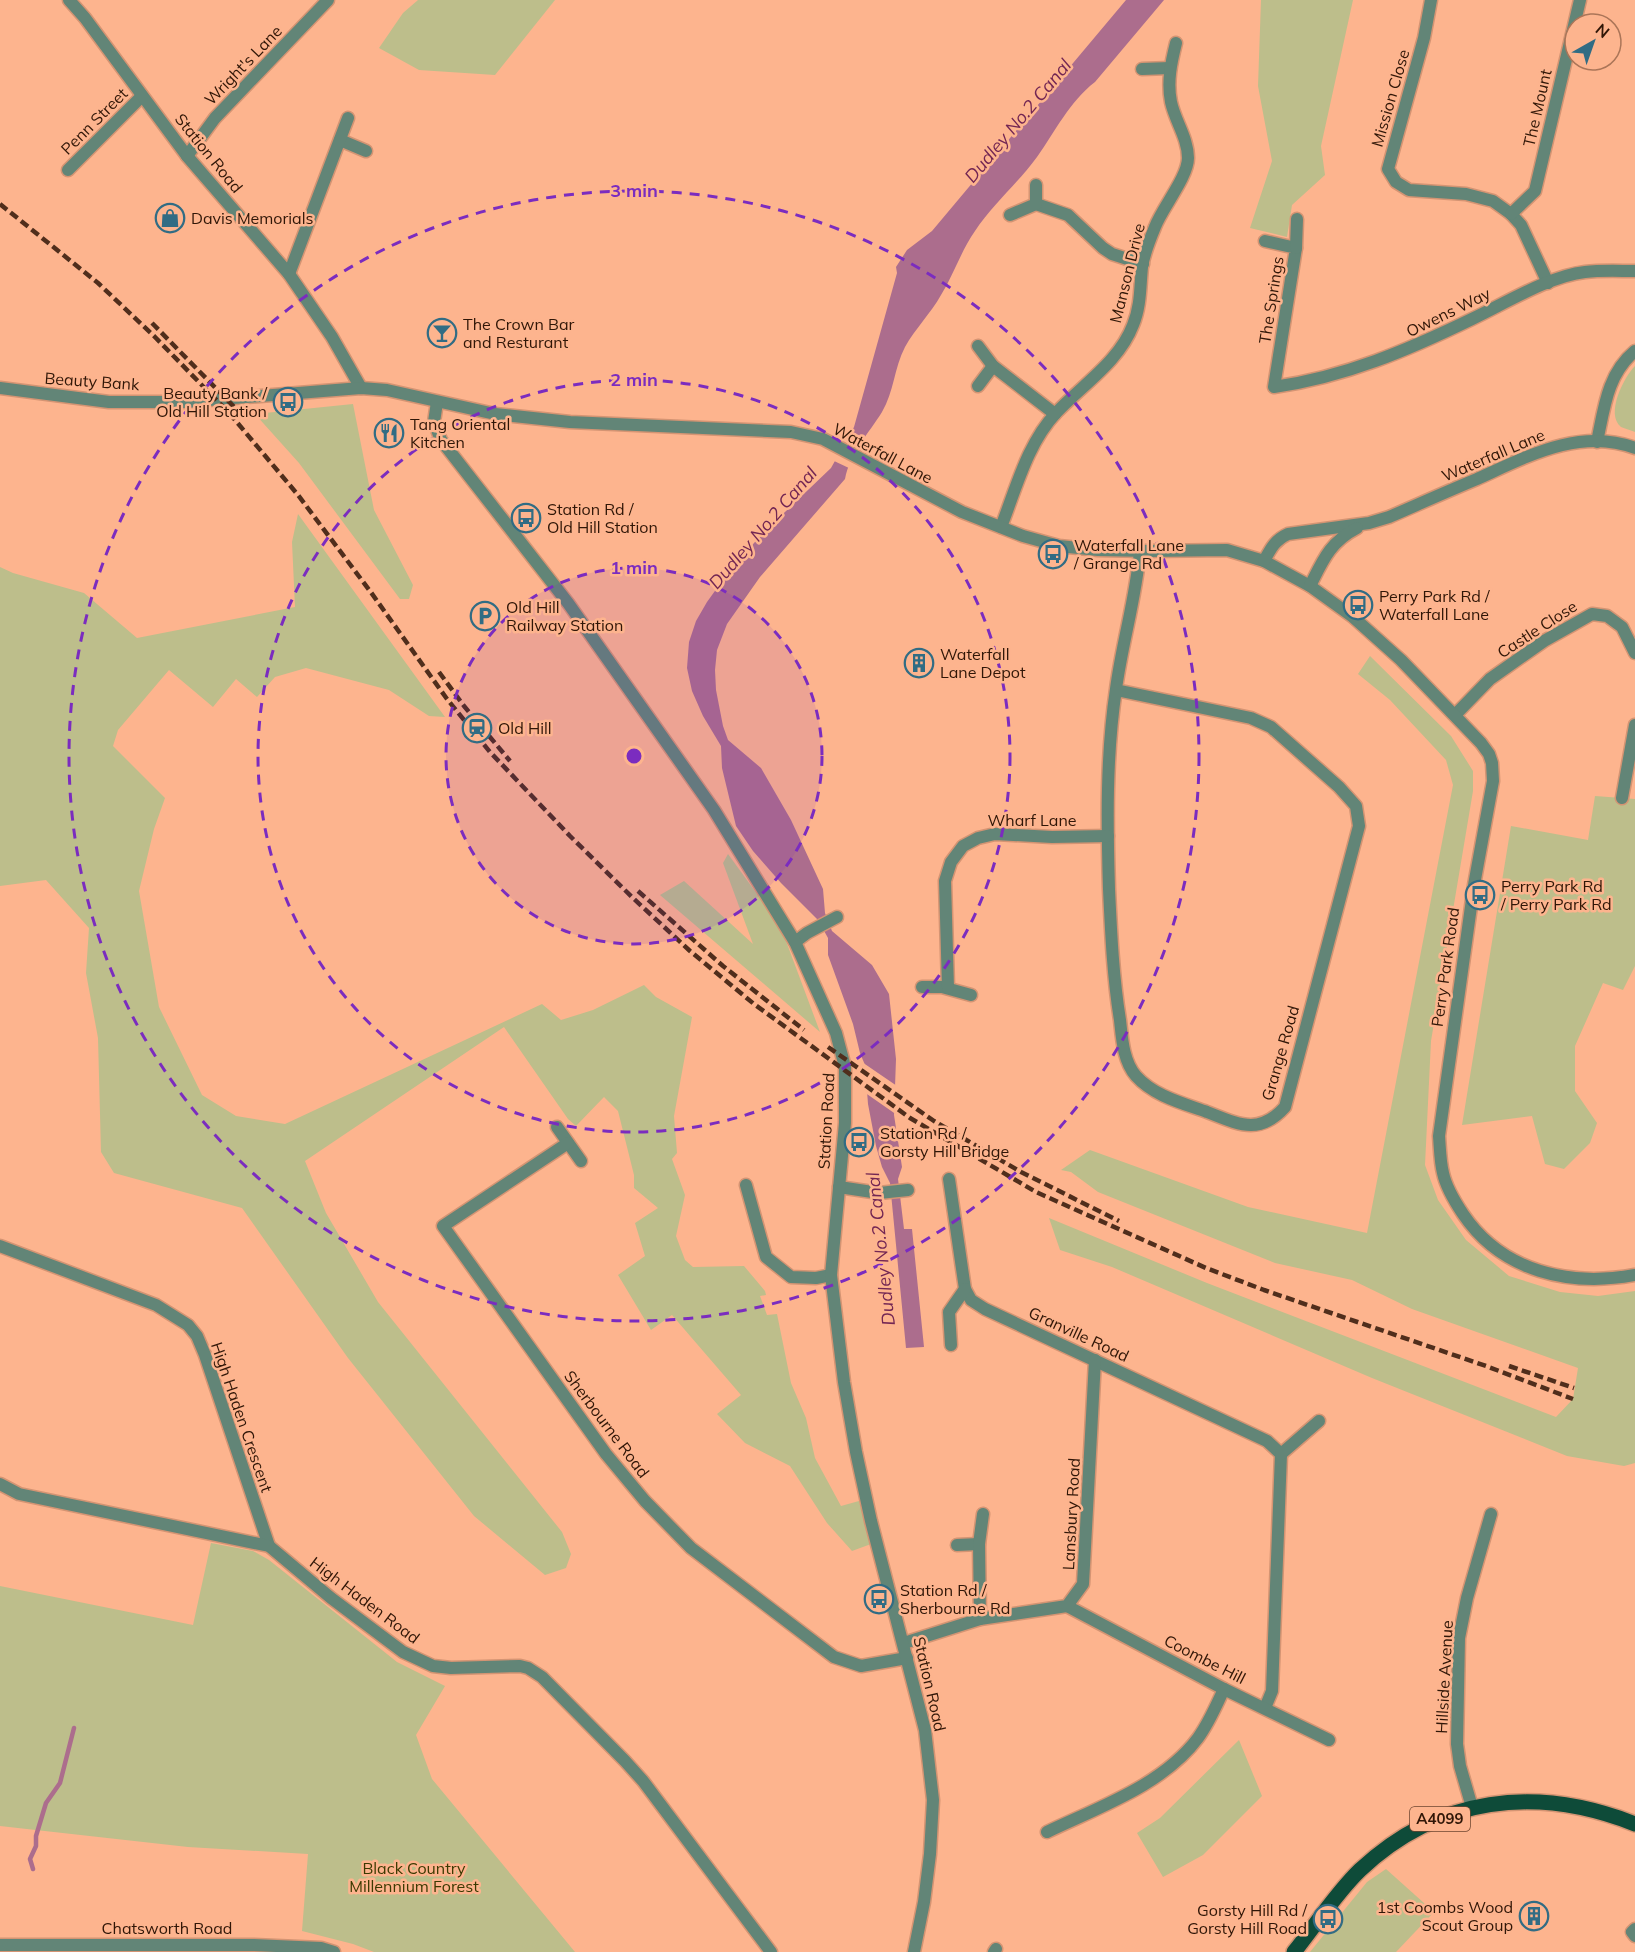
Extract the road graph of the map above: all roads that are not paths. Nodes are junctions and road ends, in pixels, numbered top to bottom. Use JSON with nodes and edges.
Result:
{"nodes":[{"id":1,"x":69,"y":0,"type":"edge"},
{"id":2,"x":328,"y":0,"type":"edge"},
{"id":3,"x":1431,"y":0,"type":"edge"},
{"id":4,"x":1580,"y":0,"type":"edge"},
{"id":5,"x":1176,"y":44,"type":"dead end"},
{"id":6,"x":1170,"y":68,"type":"junction"},
{"id":7,"x":1143,"y":69,"type":"dead end"},
{"id":8,"x":142,"y":96,"type":"junction"},
{"id":9,"x":348,"y":118,"type":"dead end"},
{"id":10,"x":340,"y":140,"type":"junction"},
{"id":11,"x":366,"y":151,"type":"dead end"},
{"id":12,"x":187,"y":156,"type":"junction"},
{"id":13,"x":68,"y":170,"type":"dead end"},
{"id":14,"x":1036,"y":185,"type":"dead end"},
{"id":15,"x":1036,"y":204,"type":"junction"},
{"id":16,"x":1511,"y":214,"type":"junction"},
{"id":17,"x":1010,"y":215,"type":"dead end"},
{"id":18,"x":1297,"y":219,"type":"dead end"},
{"id":19,"x":1265,"y":241,"type":"dead end"},
{"id":20,"x":1296,"y":248,"type":"junction"},
{"id":21,"x":1143,"y":264,"type":"junction"},
{"id":22,"x":1635,"y":271,"type":"edge"},
{"id":23,"x":289,"y":274,"type":"junction"},
{"id":24,"x":1548,"y":283,"type":"junction"},
{"id":25,"x":978,"y":346,"type":"dead end"},
{"id":26,"x":1635,"y":351,"type":"edge"},
{"id":27,"x":993,"y":366,"type":"junction"},
{"id":28,"x":978,"y":386,"type":"dead end"},
{"id":29,"x":1274,"y":387,"type":"joint"},
{"id":30,"x":0,"y":388,"type":"edge"},
{"id":31,"x":361,"y":388,"type":"junction"},
{"id":32,"x":437,"y":402,"type":"junction"},
{"id":33,"x":1055,"y":414,"type":"junction"},
{"id":34,"x":1597,"y":442,"type":"junction"},
{"id":35,"x":1635,"y":448,"type":"edge"},
{"id":36,"x":1369,"y":523,"type":"junction"},
{"id":37,"x":1001,"y":527,"type":"junction"},
{"id":38,"x":1140,"y":551,"type":"junction"},
{"id":39,"x":1264,"y":561,"type":"junction"},
{"id":40,"x":1310,"y":586,"type":"junction"},
{"id":41,"x":1635,"y":653,"type":"edge"},
{"id":42,"x":1116,"y":690,"type":"junction"},
{"id":43,"x":1455,"y":715,"type":"junction"},
{"id":44,"x":1635,"y":725,"type":"edge"},
{"id":45,"x":1622,"y":798,"type":"dead end"},
{"id":46,"x":1108,"y":836,"type":"junction"},
{"id":47,"x":837,"y":917,"type":"dead end"},
{"id":48,"x":795,"y":942,"type":"junction"},
{"id":49,"x":922,"y":987,"type":"dead end"},
{"id":50,"x":948,"y":988,"type":"junction"},
{"id":51,"x":971,"y":995,"type":"dead end"},
{"id":52,"x":557,"y":1126,"type":"dead end"},
{"id":53,"x":568,"y":1143,"type":"junction"},
{"id":54,"x":581,"y":1161,"type":"dead end"},
{"id":55,"x":949,"y":1179,"type":"dead end"},
{"id":56,"x":746,"y":1185,"type":"dead end"},
{"id":57,"x":839,"y":1187,"type":"junction"},
{"id":58,"x":908,"y":1190,"type":"dead end"},
{"id":59,"x":0,"y":1246,"type":"edge"},
{"id":60,"x":831,"y":1275,"type":"junction"},
{"id":61,"x":1635,"y":1275,"type":"edge"},
{"id":62,"x":965,"y":1288,"type":"junction"},
{"id":63,"x":951,"y":1345,"type":"dead end"},
{"id":64,"x":1095,"y":1360,"type":"junction"},
{"id":65,"x":1319,"y":1420,"type":"dead end"},
{"id":66,"x":1281,"y":1454,"type":"junction"},
{"id":67,"x":0,"y":1484,"type":"edge"},
{"id":68,"x":983,"y":1514,"type":"dead end"},
{"id":69,"x":1491,"y":1514,"type":"dead end"},
{"id":70,"x":979,"y":1544,"type":"junction"},
{"id":71,"x":957,"y":1545,"type":"dead end"},
{"id":72,"x":269,"y":1546,"type":"junction"},
{"id":73,"x":1067,"y":1606,"type":"junction"},
{"id":74,"x":980,"y":1619,"type":"junction"},
{"id":75,"x":904,"y":1643,"type":"junction"},
{"id":76,"x":907,"y":1658,"type":"junction"},
{"id":77,"x":1224,"y":1689,"type":"junction"},
{"id":78,"x":1265,"y":1708,"type":"junction"},
{"id":79,"x":1329,"y":1740,"type":"dead end"},
{"id":80,"x":1472,"y":1807,"type":"junction"},
{"id":81,"x":1635,"y":1824,"type":"edge"},
{"id":82,"x":1047,"y":1832,"type":"dead end"},
{"id":83,"x":1635,"y":1929,"type":"edge"},
{"id":84,"x":1635,"y":1936,"type":"edge"},
{"id":85,"x":0,"y":1945,"type":"edge"},
{"id":86,"x":79,"y":1948,"type":"edge"},
{"id":87,"x":254,"y":1948,"type":"edge"},
{"id":88,"x":334,"y":1952,"type":"edge"},
{"id":89,"x":771,"y":1952,"type":"edge"},
{"id":90,"x":914,"y":1952,"type":"edge"},
{"id":91,"x":1294,"y":1952,"type":"edge"}],
"edges":[{"from":1,"to":8,"type":"street","name":"Station Road"},
{"from":2,"to":12,"type":"street","name":"Wright's Lane"},
{"from":3,"to":16,"type":"street","name":"Mission Close"},
{"from":4,"to":16,"type":"street","name":"The Mount"},
{"from":5,"to":6,"type":"street","name":"Manson Drive"},
{"from":6,"to":7,"type":"street"},
{"from":6,"to":21,"type":"street","name":"Manson Drive"},
{"from":8,"to":12,"type":"street","name":"Station Road"},
{"from":8,"to":13,"type":"street","name":"Penn Street"},
{"from":9,"to":10,"type":"street"},
{"from":10,"to":11,"type":"street"},
{"from":10,"to":23,"type":"street"},
{"from":12,"to":23,"type":"street","name":"Station Road"},
{"from":14,"to":15,"type":"street"},
{"from":15,"to":17,"type":"street"},
{"from":15,"to":21,"type":"street"},
{"from":16,"to":24,"type":"street","name":"Mission Close"},
{"from":18,"to":20,"type":"street"},
{"from":19,"to":20,"type":"street","name":"The Springs"},
{"from":20,"to":29,"type":"street","name":"The Springs"},
{"from":21,"to":33,"type":"street","name":"Manson Drive"},
{"from":22,"to":24,"type":"street","name":"Owens Way"},
{"from":23,"to":31,"type":"street","name":"Station Road"},
{"from":24,"to":29,"type":"street","name":"Owens Way"},
{"from":25,"to":27,"type":"street"},
{"from":26,"to":34,"type":"street"},
{"from":27,"to":28,"type":"street"},
{"from":27,"to":33,"type":"street"},
{"from":30,"to":31,"type":"street","name":"Beauty Bank"},
{"from":31,"to":32,"type":"street","name":"Waterfall Lane"},
{"from":32,"to":37,"type":"street","name":"Waterfall Lane"},
{"from":32,"to":48,"type":"street","name":"Station Road"},
{"from":33,"to":37,"type":"street","name":"Manson Drive"},
{"from":34,"to":35,"type":"street","name":"Waterfall Lane"},
{"from":34,"to":36,"type":"street","name":"Waterfall Lane"},
{"from":36,"to":39,"type":"street","name":"Waterfall Lane"},
{"from":36,"to":40,"type":"street","name":"Waterfall Lane"},
{"from":37,"to":38,"type":"street","name":"Waterfall Lane"},
{"from":38,"to":39,"type":"street","name":"Waterfall Lane"},
{"from":38,"to":42,"type":"street","name":"Grange Road"},
{"from":39,"to":40,"type":"street","name":"Perry Park Road"},
{"from":40,"to":43,"type":"street","name":"Perry Park Road"},
{"from":41,"to":43,"type":"street","name":"Castle Close"},
{"from":42,"to":46,"type":"street","name":"Grange Road"},
{"from":42,"to":46,"type":"street","name":"Grange Road"},
{"from":43,"to":61,"type":"street","name":"Perry Park Road"},
{"from":44,"to":45,"type":"street"},
{"from":46,"to":50,"type":"street","name":"Wharf Lane"},
{"from":47,"to":48,"type":"street"},
{"from":48,"to":57,"type":"street","name":"Station Road"},
{"from":49,"to":50,"type":"street"},
{"from":50,"to":51,"type":"street"},
{"from":52,"to":53,"type":"street"},
{"from":53,"to":54,"type":"street"},
{"from":53,"to":76,"type":"street","name":"Sherbourne Road"},
{"from":55,"to":62,"type":"street"},
{"from":56,"to":60,"type":"street"},
{"from":57,"to":58,"type":"street"},
{"from":57,"to":60,"type":"street","name":"Station Road"},
{"from":59,"to":72,"type":"street","name":"High Haden Crescent"},
{"from":60,"to":75,"type":"street","name":"Station Road"},
{"from":62,"to":63,"type":"street"},
{"from":62,"to":64,"type":"street","name":"Granville Road"},
{"from":64,"to":66,"type":"street","name":"Granville Road"},
{"from":64,"to":73,"type":"street","name":"Lansbury Road"},
{"from":65,"to":66,"type":"street"},
{"from":66,"to":78,"type":"street"},
{"from":67,"to":72,"type":"street","name":"High Haden Road"},
{"from":68,"to":70,"type":"street"},
{"from":69,"to":80,"type":"street","name":"Hillside Avenue"},
{"from":70,"to":71,"type":"street"},
{"from":70,"to":74,"type":"street"},
{"from":72,"to":89,"type":"street","name":"High Haden Road"},
{"from":73,"to":74,"type":"street"},
{"from":73,"to":77,"type":"street","name":"Coombe Hill"},
{"from":74,"to":75,"type":"street"},
{"from":75,"to":76,"type":"street","name":"Station Road"},
{"from":76,"to":90,"type":"street","name":"Station Road"},
{"from":77,"to":78,"type":"street","name":"Coombe Hill"},
{"from":77,"to":82,"type":"street"},
{"from":78,"to":79,"type":"street","name":"Coombe Hill"},
{"from":80,"to":81,"type":"main road","number":"A4099"},
{"from":80,"to":91,"type":"main road","number":"A4099"},
{"from":83,"to":84,"type":"street"},
{"from":85,"to":86,"type":"street","name":"Chatsworth Road"},
{"from":86,"to":87,"type":"street","name":"Chatsworth Road"},
{"from":87,"to":88,"type":"street","name":"Chatsworth Road"}]}
